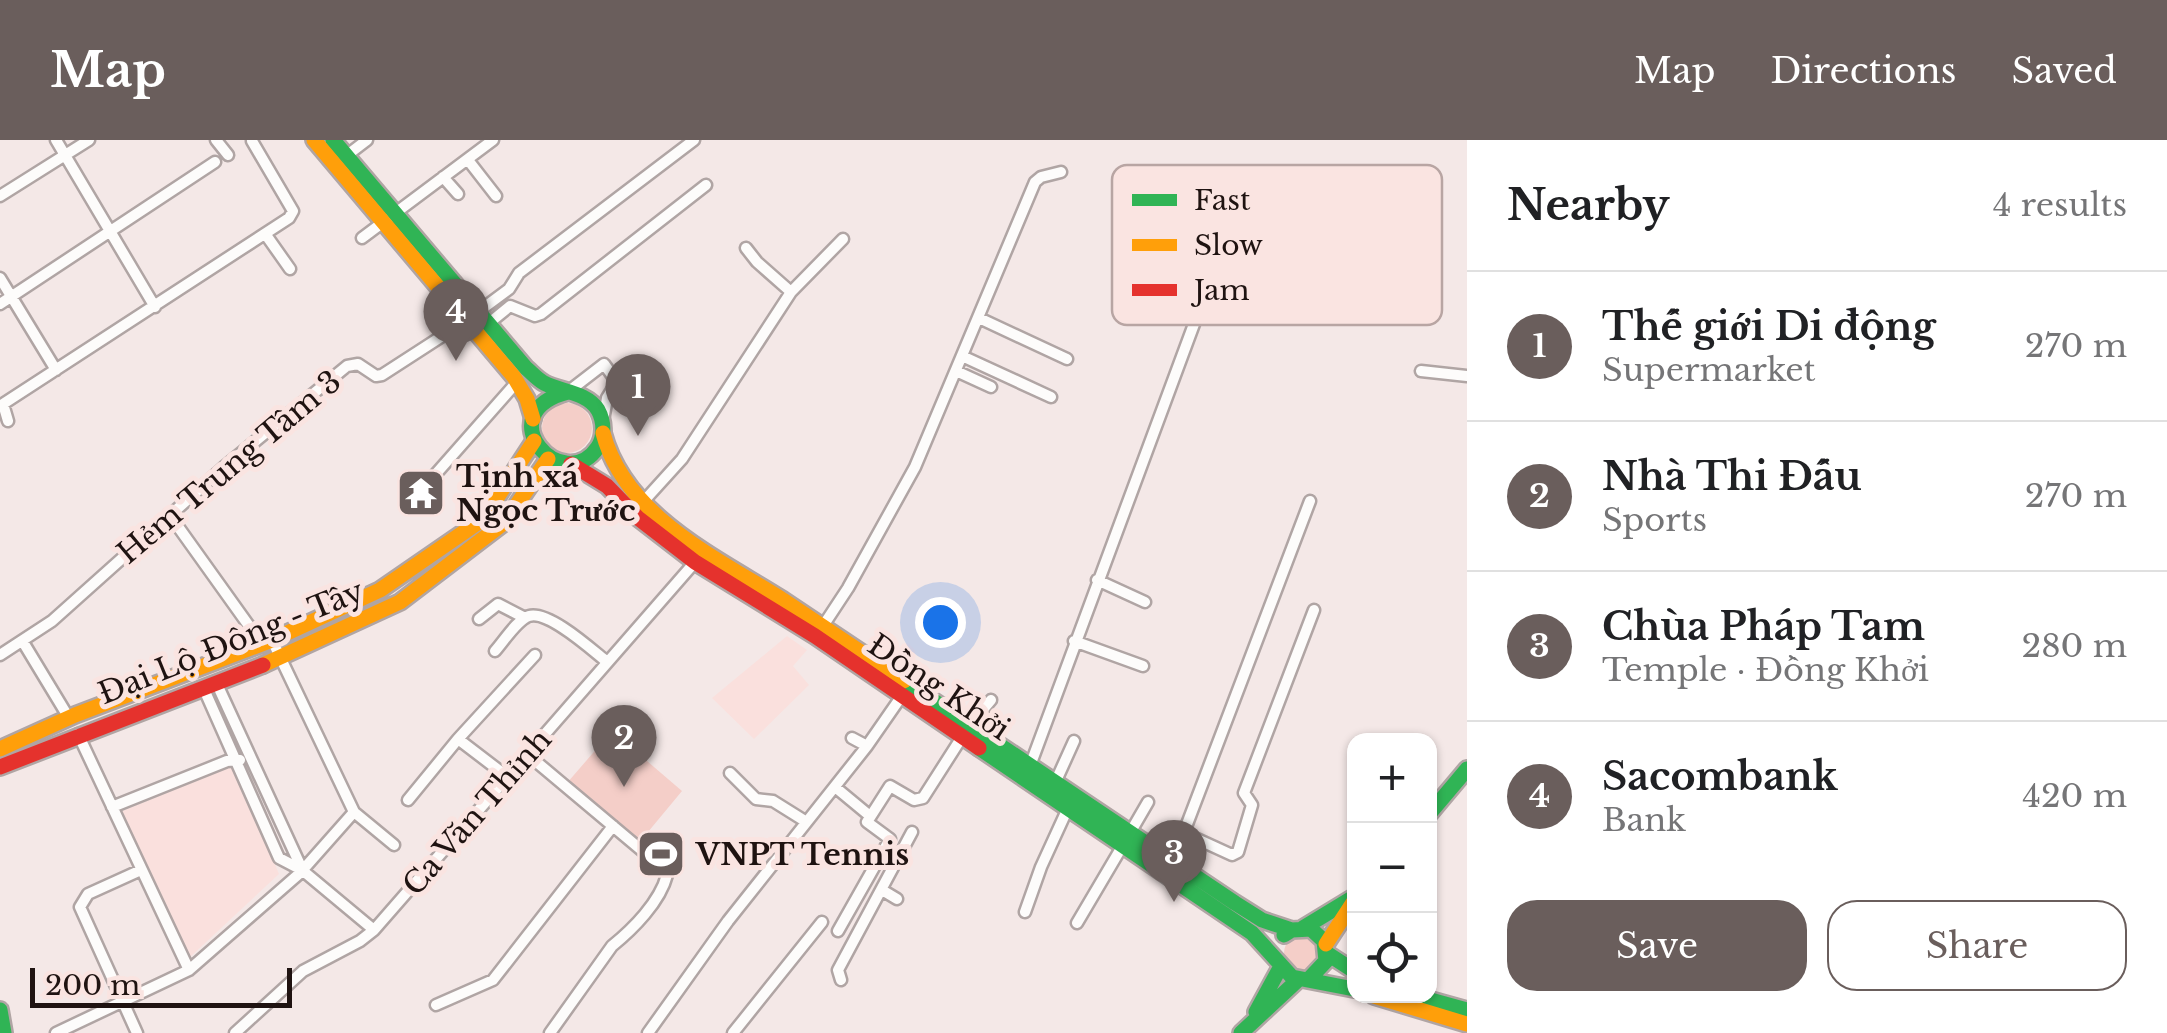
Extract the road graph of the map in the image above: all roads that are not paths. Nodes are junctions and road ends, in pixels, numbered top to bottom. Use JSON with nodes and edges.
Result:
{"nodes":[{"id":1,"x":56,"y":140,"type":"edge"},
{"id":2,"x":89,"y":140,"type":"edge"},
{"id":3,"x":216,"y":140,"type":"edge"},
{"id":4,"x":314,"y":140,"type":"edge"},
{"id":5,"x":333,"y":140,"type":"edge"},
{"id":6,"x":367,"y":140,"type":"edge"},
{"id":7,"x":494,"y":140,"type":"edge"},
{"id":8,"x":694,"y":140,"type":"edge"},
{"id":9,"x":252,"y":141,"type":"edge"},
{"id":10,"x":228,"y":154,"type":"dead end"},
{"id":11,"x":66,"y":156,"type":"junction"},
{"id":12,"x":346,"y":156,"type":"junction"},
{"id":13,"x":468,"y":160,"type":"junction"},
{"id":14,"x":215,"y":162,"type":"dead end"},
{"id":15,"x":1061,"y":172,"type":"dead end"},
{"id":16,"x":442,"y":177,"type":"junction"},
{"id":17,"x":706,"y":184,"type":"dead end"},
{"id":18,"x":458,"y":194,"type":"dead end"},
{"id":19,"x":0,"y":196,"type":"edge"},
{"id":20,"x":496,"y":196,"type":"dead end"},
{"id":21,"x":390,"y":217,"type":"junction"},
{"id":22,"x":110,"y":233,"type":"junction"},
{"id":23,"x":266,"y":235,"type":"junction"},
{"id":24,"x":362,"y":238,"type":"dead end"},
{"id":25,"x":842,"y":239,"type":"dead end"},
{"id":26,"x":746,"y":248,"type":"dead end"},
{"id":27,"x":290,"y":269,"type":"dead end"},
{"id":28,"x":0,"y":278,"type":"edge"},
{"id":29,"x":791,"y":292,"type":"junction"},
{"id":30,"x":12,"y":296,"type":"junction"},
{"id":31,"x":0,"y":304,"type":"edge"},
{"id":32,"x":156,"y":307,"type":"junction"},
{"id":33,"x":478,"y":318,"type":"junction"},
{"id":34,"x":978,"y":318,"type":"junction"},
{"id":35,"x":1193,"y":325,"type":"edge"},
{"id":36,"x":962,"y":356,"type":"junction"},
{"id":37,"x":1068,"y":359,"type":"dead end"},
{"id":38,"x":56,"y":370,"type":"junction"},
{"id":39,"x":1422,"y":370,"type":"dead end"},
{"id":40,"x":956,"y":372,"type":"junction"},
{"id":41,"x":1467,"y":376,"type":"edge"},
{"id":42,"x":517,"y":382,"type":"junction"},
{"id":43,"x":992,"y":387,"type":"dead end"},
{"id":44,"x":568,"y":392,"type":"junction"},
{"id":45,"x":1050,"y":397,"type":"dead end"},
{"id":46,"x":532,"y":419,"type":"junction"},
{"id":47,"x":8,"y":420,"type":"dead end"},
{"id":48,"x":603,"y":427,"type":"junction"},
{"id":49,"x":534,"y":441,"type":"junction"},
{"id":50,"x":548,"y":458,"type":"junction"},
{"id":51,"x":570,"y":464,"type":"junction"},
{"id":52,"x":434,"y":476,"type":"dead end"},
{"id":53,"x":1310,"y":501,"type":"dead end"},
{"id":54,"x":643,"y":502,"type":"junction"},
{"id":55,"x":169,"y":514,"type":"junction"},
{"id":56,"x":694,"y":562,"type":"junction"},
{"id":57,"x":1097,"y":580,"type":"junction"},
{"id":58,"x":1146,"y":602,"type":"dead end"},
{"id":59,"x":1314,"y":610,"type":"dead end"},
{"id":60,"x":525,"y":618,"type":"junction"},
{"id":61,"x":478,"y":619,"type":"dead end"},
{"id":62,"x":822,"y":626,"type":"junction"},
{"id":63,"x":23,"y":642,"type":"junction"},
{"id":64,"x":267,"y":642,"type":"junction"},
{"id":65,"x":1074,"y":642,"type":"junction"},
{"id":66,"x":494,"y":651,"type":"dead end"},
{"id":67,"x":0,"y":655,"type":"edge"},
{"id":68,"x":536,"y":655,"type":"dead end"},
{"id":69,"x":282,"y":658,"type":"junction"},
{"id":70,"x":606,"y":661,"type":"junction"},
{"id":71,"x":1143,"y":666,"type":"dead end"},
{"id":72,"x":210,"y":685,"type":"junction"},
{"id":73,"x":900,"y":696,"type":"junction"},
{"id":74,"x":992,"y":700,"type":"dead end"},
{"id":75,"x":68,"y":718,"type":"junction"},
{"id":76,"x":966,"y":731,"type":"junction"},
{"id":77,"x":78,"y":734,"type":"junction"},
{"id":78,"x":852,"y":738,"type":"dead end"},
{"id":79,"x":458,"y":739,"type":"junction"},
{"id":80,"x":1074,"y":741,"type":"dead end"},
{"id":81,"x":867,"y":746,"type":"junction"},
{"id":82,"x":0,"y":749,"type":"edge"},
{"id":83,"x":527,"y":754,"type":"junction"},
{"id":84,"x":235,"y":760,"type":"junction"},
{"id":85,"x":250,"y":760,"type":"junction"},
{"id":86,"x":1030,"y":766,"type":"junction"},
{"id":87,"x":0,"y":767,"type":"edge"},
{"id":88,"x":1467,"y":768,"type":"edge"},
{"id":89,"x":730,"y":774,"type":"dead end"},
{"id":90,"x":509,"y":778,"type":"junction"},
{"id":91,"x":1055,"y":784,"type":"junction"},
{"id":92,"x":835,"y":787,"type":"junction"},
{"id":93,"x":408,"y":800,"type":"dead end"},
{"id":94,"x":1148,"y":802,"type":"dead end"},
{"id":95,"x":1437,"y":804,"type":"edge"},
{"id":96,"x":112,"y":807,"type":"junction"},
{"id":97,"x":1068,"y":808,"type":"junction"},
{"id":98,"x":354,"y":812,"type":"junction"},
{"id":99,"x":870,"y":816,"type":"junction"},
{"id":100,"x":806,"y":822,"type":"junction"},
{"id":101,"x":613,"y":826,"type":"junction"},
{"id":102,"x":912,"y":832,"type":"dead end"},
{"id":103,"x":1184,"y":833,"type":"junction"},
{"id":104,"x":1126,"y":839,"type":"junction"},
{"id":105,"x":394,"y":845,"type":"dead end"},
{"id":106,"x":1172,"y":861,"type":"junction"},
{"id":107,"x":141,"y":870,"type":"junction"},
{"id":108,"x":302,"y":870,"type":"junction"},
{"id":109,"x":882,"y":890,"type":"junction"},
{"id":110,"x":897,"y":898,"type":"dead end"},
{"id":111,"x":1347,"y":903,"type":"edge"},
{"id":112,"x":1025,"y":912,"type":"dead end"},
{"id":113,"x":1347,"y":912,"type":"edge"},
{"id":114,"x":822,"y":922,"type":"dead end"},
{"id":115,"x":1077,"y":924,"type":"dead end"},
{"id":116,"x":1298,"y":929,"type":"junction"},
{"id":117,"x":374,"y":930,"type":"junction"},
{"id":118,"x":838,"y":930,"type":"dead end"},
{"id":119,"x":1328,"y":949,"type":"junction"},
{"id":120,"x":1278,"y":962,"type":"junction"},
{"id":121,"x":1347,"y":965,"type":"edge"},
{"id":122,"x":189,"y":970,"type":"junction"},
{"id":123,"x":1304,"y":979,"type":"junction"},
{"id":124,"x":841,"y":980,"type":"dead end"},
{"id":125,"x":1347,"y":987,"type":"edge"},
{"id":126,"x":122,"y":1002,"type":"junction"},
{"id":127,"x":1437,"y":1002,"type":"edge"},
{"id":128,"x":1405,"y":1003,"type":"edge"},
{"id":129,"x":436,"y":1005,"type":"dead end"},
{"id":130,"x":0,"y":1010,"type":"edge"},
{"id":131,"x":1467,"y":1010,"type":"edge"},
{"id":132,"x":1467,"y":1024,"type":"edge"},
{"id":133,"x":1245,"y":1028,"type":"edge"},
{"id":134,"x":4,"y":1033,"type":"edge"},
{"id":135,"x":56,"y":1033,"type":"edge"},
{"id":136,"x":137,"y":1033,"type":"edge"},
{"id":137,"x":236,"y":1033,"type":"edge"},
{"id":138,"x":550,"y":1033,"type":"edge"},
{"id":139,"x":648,"y":1033,"type":"edge"},
{"id":140,"x":733,"y":1033,"type":"edge"}],
"edges":[{"from":1,"to":11,"type":"street"},
{"from":2,"to":11,"type":"street"},
{"from":3,"to":10,"type":"street"},
{"from":4,"to":21,"type":"main road"},
{"from":5,"to":12,"type":"main road"},
{"from":6,"to":12,"type":"street"},
{"from":7,"to":13,"type":"street"},
{"from":8,"to":33,"type":"street"},
{"from":9,"to":23,"type":"street"},
{"from":11,"to":19,"type":"street"},
{"from":11,"to":22,"type":"street"},
{"from":12,"to":21,"type":"main road"},
{"from":13,"to":16,"type":"street"},
{"from":13,"to":20,"type":"street"},
{"from":14,"to":22,"type":"street"},
{"from":15,"to":34,"type":"street"},
{"from":16,"to":18,"type":"street"},
{"from":16,"to":21,"type":"street"},
{"from":17,"to":33,"type":"street"},
{"from":21,"to":24,"type":"street"},
{"from":21,"to":33,"type":"main road"},
{"from":22,"to":30,"type":"street"},
{"from":22,"to":32,"type":"street"},
{"from":23,"to":27,"type":"street"},
{"from":23,"to":32,"type":"street"},
{"from":25,"to":29,"type":"street"},
{"from":26,"to":29,"type":"street"},
{"from":28,"to":30,"type":"street"},
{"from":29,"to":54,"type":"street"},
{"from":30,"to":31,"type":"street"},
{"from":30,"to":38,"type":"street"},
{"from":32,"to":38,"type":"street"},
{"from":33,"to":42,"type":"main road"},
{"from":33,"to":44,"type":"main road"},
{"from":33,"to":55,"type":"street","name":"Hẻm Trung Tâm 3"},
{"from":34,"to":36,"type":"street"},
{"from":34,"to":37,"type":"street"},
{"from":35,"to":57,"type":"street"},
{"from":36,"to":40,"type":"street"},
{"from":36,"to":45,"type":"street"},
{"from":38,"to":47,"type":"street"},
{"from":39,"to":41,"type":"street"},
{"from":40,"to":43,"type":"street"},
{"from":40,"to":62,"type":"street"},
{"from":42,"to":46,"type":"main road"},
{"from":42,"to":52,"type":"street"},
{"from":44,"to":46,"type":"main road"},
{"from":44,"to":48,"type":"main road"},
{"from":44,"to":48,"type":"street"},
{"from":46,"to":49,"type":"main road"},
{"from":48,"to":51,"type":"main road"},
{"from":48,"to":54,"type":"main road","name":"Đồng Khởi"},
{"from":49,"to":50,"type":"main road"},
{"from":49,"to":64,"type":"main road","name":"Đại Lộ Đông - Tây"},
{"from":50,"to":51,"type":"main road"},
{"from":50,"to":69,"type":"main road","name":"Đại Lộ Đông - Tây"},
{"from":51,"to":56,"type":"main road","name":"Đồng Khởi"},
{"from":53,"to":103,"type":"street"},
{"from":54,"to":62,"type":"main road","name":"Đồng Khởi"},
{"from":55,"to":63,"type":"street","name":"Hẻm Trung Tâm 3"},
{"from":55,"to":64,"type":"street"},
{"from":56,"to":70,"type":"street","name":"Ca Văn Thỉnh"},
{"from":56,"to":73,"type":"main road","name":"Đồng Khởi"},
{"from":57,"to":58,"type":"street"},
{"from":57,"to":65,"type":"street"},
{"from":59,"to":103,"type":"street"},
{"from":60,"to":61,"type":"street"},
{"from":60,"to":66,"type":"street"},
{"from":60,"to":70,"type":"street"},
{"from":62,"to":76,"type":"main road","name":"Đồng Khởi"},
{"from":63,"to":67,"type":"street","name":"Hẻm Trung Tâm 3"},
{"from":63,"to":75,"type":"street"},
{"from":64,"to":69,"type":"street"},
{"from":64,"to":75,"type":"main road","name":"Đại Lộ Đông - Tây"},
{"from":65,"to":71,"type":"street"},
{"from":65,"to":86,"type":"street"},
{"from":68,"to":79,"type":"street"},
{"from":69,"to":72,"type":"main road","name":"Đại Lộ Đông - Tây"},
{"from":69,"to":98,"type":"street"},
{"from":70,"to":83,"type":"street","name":"Ca Văn Thỉnh"},
{"from":72,"to":77,"type":"main road","name":"Đại Lộ Đông - Tây"},
{"from":72,"to":84,"type":"street"},
{"from":72,"to":85,"type":"street"},
{"from":73,"to":76,"type":"main road","name":"Đồng Khởi"},
{"from":73,"to":81,"type":"street"},
{"from":74,"to":76,"type":"street"},
{"from":75,"to":82,"type":"main road","name":"Đại Lộ Đông - Tây"},
{"from":76,"to":86,"type":"main road","name":"Đồng Khởi"},
{"from":76,"to":97,"type":"main road","name":"Đồng Khởi"},
{"from":76,"to":99,"type":"street"},
{"from":77,"to":87,"type":"main road","name":"Đại Lộ Đông - Tây"},
{"from":77,"to":96,"type":"street"},
{"from":78,"to":81,"type":"street"},
{"from":79,"to":90,"type":"street"},
{"from":79,"to":93,"type":"street"},
{"from":80,"to":91,"type":"street"},
{"from":81,"to":92,"type":"street"},
{"from":83,"to":90,"type":"street","name":"Ca Văn Thỉnh"},
{"from":83,"to":101,"type":"street"},
{"from":84,"to":85,"type":"street"},
{"from":84,"to":96,"type":"street"},
{"from":84,"to":108,"type":"street"},
{"from":85,"to":108,"type":"street"},
{"from":86,"to":91,"type":"main road","name":"Đồng Khởi"},
{"from":88,"to":95,"type":"main road"},
{"from":89,"to":100,"type":"street"},
{"from":90,"to":117,"type":"street","name":"Ca Văn Thỉnh"},
{"from":91,"to":104,"type":"main road","name":"Đồng Khởi"},
{"from":92,"to":99,"type":"street"},
{"from":92,"to":100,"type":"street"},
{"from":94,"to":104,"type":"street"},
{"from":96,"to":107,"type":"street"},
{"from":97,"to":104,"type":"main road","name":"Đồng Khởi"},
{"from":97,"to":112,"type":"street"},
{"from":98,"to":105,"type":"street"},
{"from":98,"to":108,"type":"street"},
{"from":99,"to":118,"type":"street"},
{"from":100,"to":139,"type":"street"},
{"from":101,"to":129,"type":"street"},
{"from":101,"to":138,"type":"street"},
{"from":102,"to":109,"type":"street"},
{"from":103,"to":106,"type":"street"},
{"from":104,"to":106,"type":"main road","name":"Đồng Khởi"},
{"from":104,"to":115,"type":"street"},
{"from":104,"to":120,"type":"main road","name":"Đồng Khởi"},
{"from":106,"to":116,"type":"main road","name":"Đồng Khởi"},
{"from":107,"to":122,"type":"street"},
{"from":107,"to":126,"type":"street"},
{"from":108,"to":117,"type":"street"},
{"from":108,"to":122,"type":"street"},
{"from":109,"to":110,"type":"street"},
{"from":109,"to":124,"type":"street"},
{"from":111,"to":116,"type":"main road"},
{"from":113,"to":119,"type":"main road"},
{"from":114,"to":140,"type":"street"},
{"from":116,"to":119,"type":"main road"},
{"from":116,"to":120,"type":"main road"},
{"from":117,"to":137,"type":"street","name":"Ca Văn Thỉnh"},
{"from":119,"to":121,"type":"main road"},
{"from":119,"to":123,"type":"main road"},
{"from":120,"to":123,"type":"main road"},
{"from":120,"to":133,"type":"main road"},
{"from":122,"to":126,"type":"street"},
{"from":123,"to":125,"type":"main road"},
{"from":123,"to":133,"type":"main road"},
{"from":126,"to":135,"type":"street"},
{"from":126,"to":136,"type":"street"},
{"from":127,"to":131,"type":"main road"},
{"from":128,"to":132,"type":"main road"},
{"from":130,"to":134,"type":"main road"}]}
